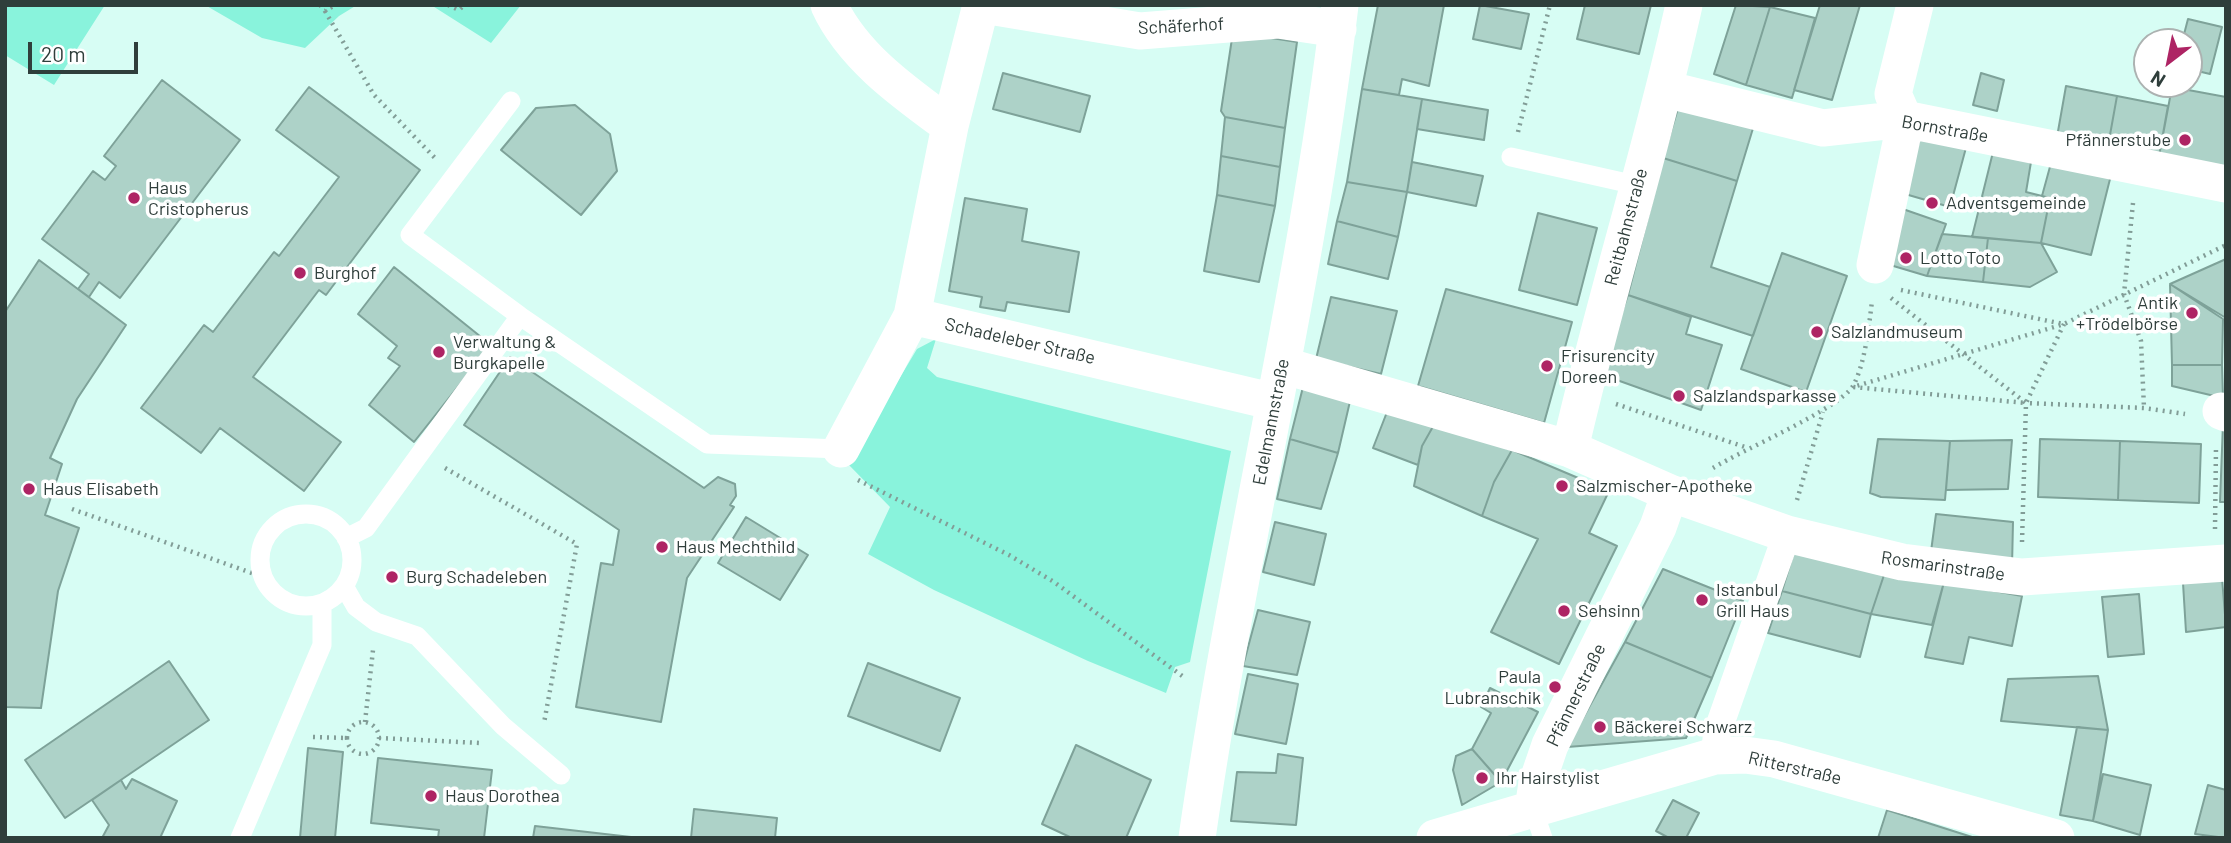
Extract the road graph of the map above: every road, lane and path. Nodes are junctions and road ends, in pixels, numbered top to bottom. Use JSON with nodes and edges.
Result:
{"nodes":[{"id":1,"x":320,"y":5,"type":"edge"},
{"id":2,"x":335,"y":5,"type":"edge"},
{"id":3,"x":448,"y":5,"type":"edge"},
{"id":4,"x":464,"y":5,"type":"edge"},
{"id":5,"x":829,"y":5,"type":"edge"},
{"id":6,"x":982,"y":5,"type":"edge"},
{"id":7,"x":1550,"y":5,"type":"edge"},
{"id":8,"x":1684,"y":5,"type":"edge"},
{"id":9,"x":1915,"y":5,"type":"edge"},
{"id":10,"x":325,"y":11,"type":"junction"},
{"id":11,"x":1339,"y":17,"type":"edge"},
{"id":12,"x":1665,"y":89,"type":"junction"},
{"id":13,"x":511,"y":101,"type":"dead end"},
{"id":14,"x":1904,"y":119,"type":"junction"},
{"id":15,"x":950,"y":126,"type":"junction"},
{"id":16,"x":1511,"y":157,"type":"joint"},
{"id":17,"x":2137,"y":167,"type":"junction"},
{"id":18,"x":454,"y":178,"type":"junction"},
{"id":19,"x":2226,"y":184,"type":"edge"},
{"id":20,"x":1636,"y":185,"type":"junction"},
{"id":21,"x":2226,"y":245,"type":"edge"},
{"id":22,"x":1875,"y":275,"type":"junction"},
{"id":23,"x":2124,"y":294,"type":"junction"},
{"id":24,"x":520,"y":316,"type":"junction"},
{"id":25,"x":912,"y":316,"type":"junction"},
{"id":26,"x":2064,"y":324,"type":"junction"},
{"id":27,"x":1964,"y":355,"type":"junction"},
{"id":28,"x":1282,"y":365,"type":"junction"},
{"id":29,"x":1853,"y":387,"type":"junction"},
{"id":30,"x":1583,"y":393,"type":"junction"},
{"id":31,"x":1275,"y":402,"type":"junction"},
{"id":32,"x":2026,"y":403,"type":"junction"},
{"id":33,"x":2144,"y":408,"type":"junction"},
{"id":34,"x":1823,"y":412,"type":"junction"},
{"id":35,"x":2221,"y":421,"type":"edge"},
{"id":36,"x":1748,"y":448,"type":"junction"},
{"id":37,"x":841,"y":449,"type":"junction"},
{"id":38,"x":1570,"y":449,"type":"junction"},
{"id":39,"x":419,"y":454,"type":"junction"},
{"id":40,"x":1670,"y":493,"type":"junction"},
{"id":41,"x":72,"y":509,"type":"dead end"},
{"id":42,"x":1787,"y":534,"type":"junction"},
{"id":43,"x":346,"y":538,"type":"junction"},
{"id":44,"x":2220,"y":563,"type":"edge"},
{"id":45,"x":2022,"y":577,"type":"junction"},
{"id":46,"x":263,"y":578,"type":"junction"},
{"id":47,"x":344,"y":586,"type":"junction"},
{"id":48,"x":322,"y":604,"type":"junction"},
{"id":49,"x":376,"y":622,"type":"junction"},
{"id":50,"x":1216,"y":701,"type":"junction"},
{"id":51,"x":365,"y":722,"type":"junction"},
{"id":52,"x":379,"y":738,"type":"junction"},
{"id":53,"x":525,"y":744,"type":"junction"},
{"id":54,"x":1715,"y":756,"type":"junction"},
{"id":55,"x":561,"y":775,"type":"dead end"},
{"id":56,"x":1538,"y":823,"type":"edge"},
{"id":57,"x":240,"y":838,"type":"edge"},
{"id":58,"x":1197,"y":838,"type":"edge"},
{"id":59,"x":1435,"y":838,"type":"edge"},
{"id":60,"x":2056,"y":838,"type":"edge"}],
"edges":[{"from":1,"to":10,"type":"path"},
{"from":2,"to":10,"type":"path"},
{"from":3,"to":4,"type":"path"},
{"from":5,"to":15,"type":"street"},
{"from":6,"to":11,"type":"street","name":"Schäferhof"},
{"from":6,"to":15,"type":"street","name":"Schäferhof"},
{"from":7,"to":16,"type":"path"},
{"from":8,"to":12,"type":"street","name":"Reitbahnstraße"},
{"from":9,"to":14,"type":"street"},
{"from":10,"to":18,"type":"path"},
{"from":11,"to":28,"type":"street","name":"Edelmannstraße"},
{"from":12,"to":14,"type":"street","name":"Bornstraße"},
{"from":12,"to":20,"type":"street","name":"Reitbahnstraße"},
{"from":13,"to":18,"type":"lane"},
{"from":14,"to":17,"type":"street","name":"Bornstraße"},
{"from":14,"to":22,"type":"street"},
{"from":15,"to":25,"type":"street","name":"Schäferhof"},
{"from":16,"to":20,"type":"lane"},
{"from":17,"to":19,"type":"street","name":"Bornstraße"},
{"from":17,"to":23,"type":"path"},
{"from":18,"to":24,"type":"lane"},
{"from":20,"to":30,"type":"street","name":"Reitbahnstraße"},
{"from":21,"to":23,"type":"path"},
{"from":22,"to":26,"type":"path"},
{"from":22,"to":27,"type":"path"},
{"from":22,"to":29,"type":"path"},
{"from":23,"to":26,"type":"path"},
{"from":23,"to":33,"type":"path"},
{"from":24,"to":37,"type":"lane"},
{"from":24,"to":39,"type":"lane"},
{"from":25,"to":31,"type":"street","name":"Schadeleber Straße"},
{"from":25,"to":37,"type":"street"},
{"from":26,"to":27,"type":"path"},
{"from":26,"to":32,"type":"path"},
{"from":27,"to":29,"type":"path"},
{"from":27,"to":32,"type":"path"},
{"from":28,"to":31,"type":"street","name":"Edelmannstraße"},
{"from":28,"to":38,"type":"street"},
{"from":29,"to":32,"type":"path"},
{"from":29,"to":34,"type":"path"},
{"from":30,"to":36,"type":"path"},
{"from":30,"to":38,"type":"street","name":"Reitbahnstraße"},
{"from":31,"to":50,"type":"street","name":"Edelmannstraße"},
{"from":32,"to":33,"type":"path"},
{"from":32,"to":45,"type":"path"},
{"from":33,"to":35,"type":"path"},
{"from":34,"to":36,"type":"path"},
{"from":34,"to":42,"type":"path"},
{"from":35,"to":44,"type":"path"},
{"from":36,"to":40,"type":"path"},
{"from":37,"to":50,"type":"path"},
{"from":38,"to":40,"type":"street"},
{"from":39,"to":43,"type":"lane"},
{"from":39,"to":53,"type":"path"},
{"from":40,"to":42,"type":"street","name":"Rosmarinstraße"},
{"from":40,"to":56,"type":"street","name":"Pfännerstraße"},
{"from":41,"to":46,"type":"path"},
{"from":42,"to":45,"type":"street","name":"Rosmarinstraße"},
{"from":42,"to":54,"type":"street"},
{"from":43,"to":46,"type":"lane"},
{"from":43,"to":47,"type":"lane"},
{"from":44,"to":45,"type":"street","name":"Rosmarinstraße"},
{"from":46,"to":48,"type":"lane"},
{"from":47,"to":48,"type":"lane"},
{"from":47,"to":49,"type":"lane"},
{"from":48,"to":57,"type":"lane"},
{"from":49,"to":51,"type":"path"},
{"from":49,"to":53,"type":"lane"},
{"from":50,"to":58,"type":"street","name":"Edelmannstraße"},
{"from":51,"to":52,"type":"path"},
{"from":51,"to":52,"type":"path"},
{"from":52,"to":53,"type":"path"},
{"from":53,"to":55,"type":"lane"},
{"from":54,"to":56,"type":"street","name":"Ritterstraße"},
{"from":54,"to":60,"type":"street","name":"Ritterstraße"},
{"from":56,"to":59,"type":"street"}]}
